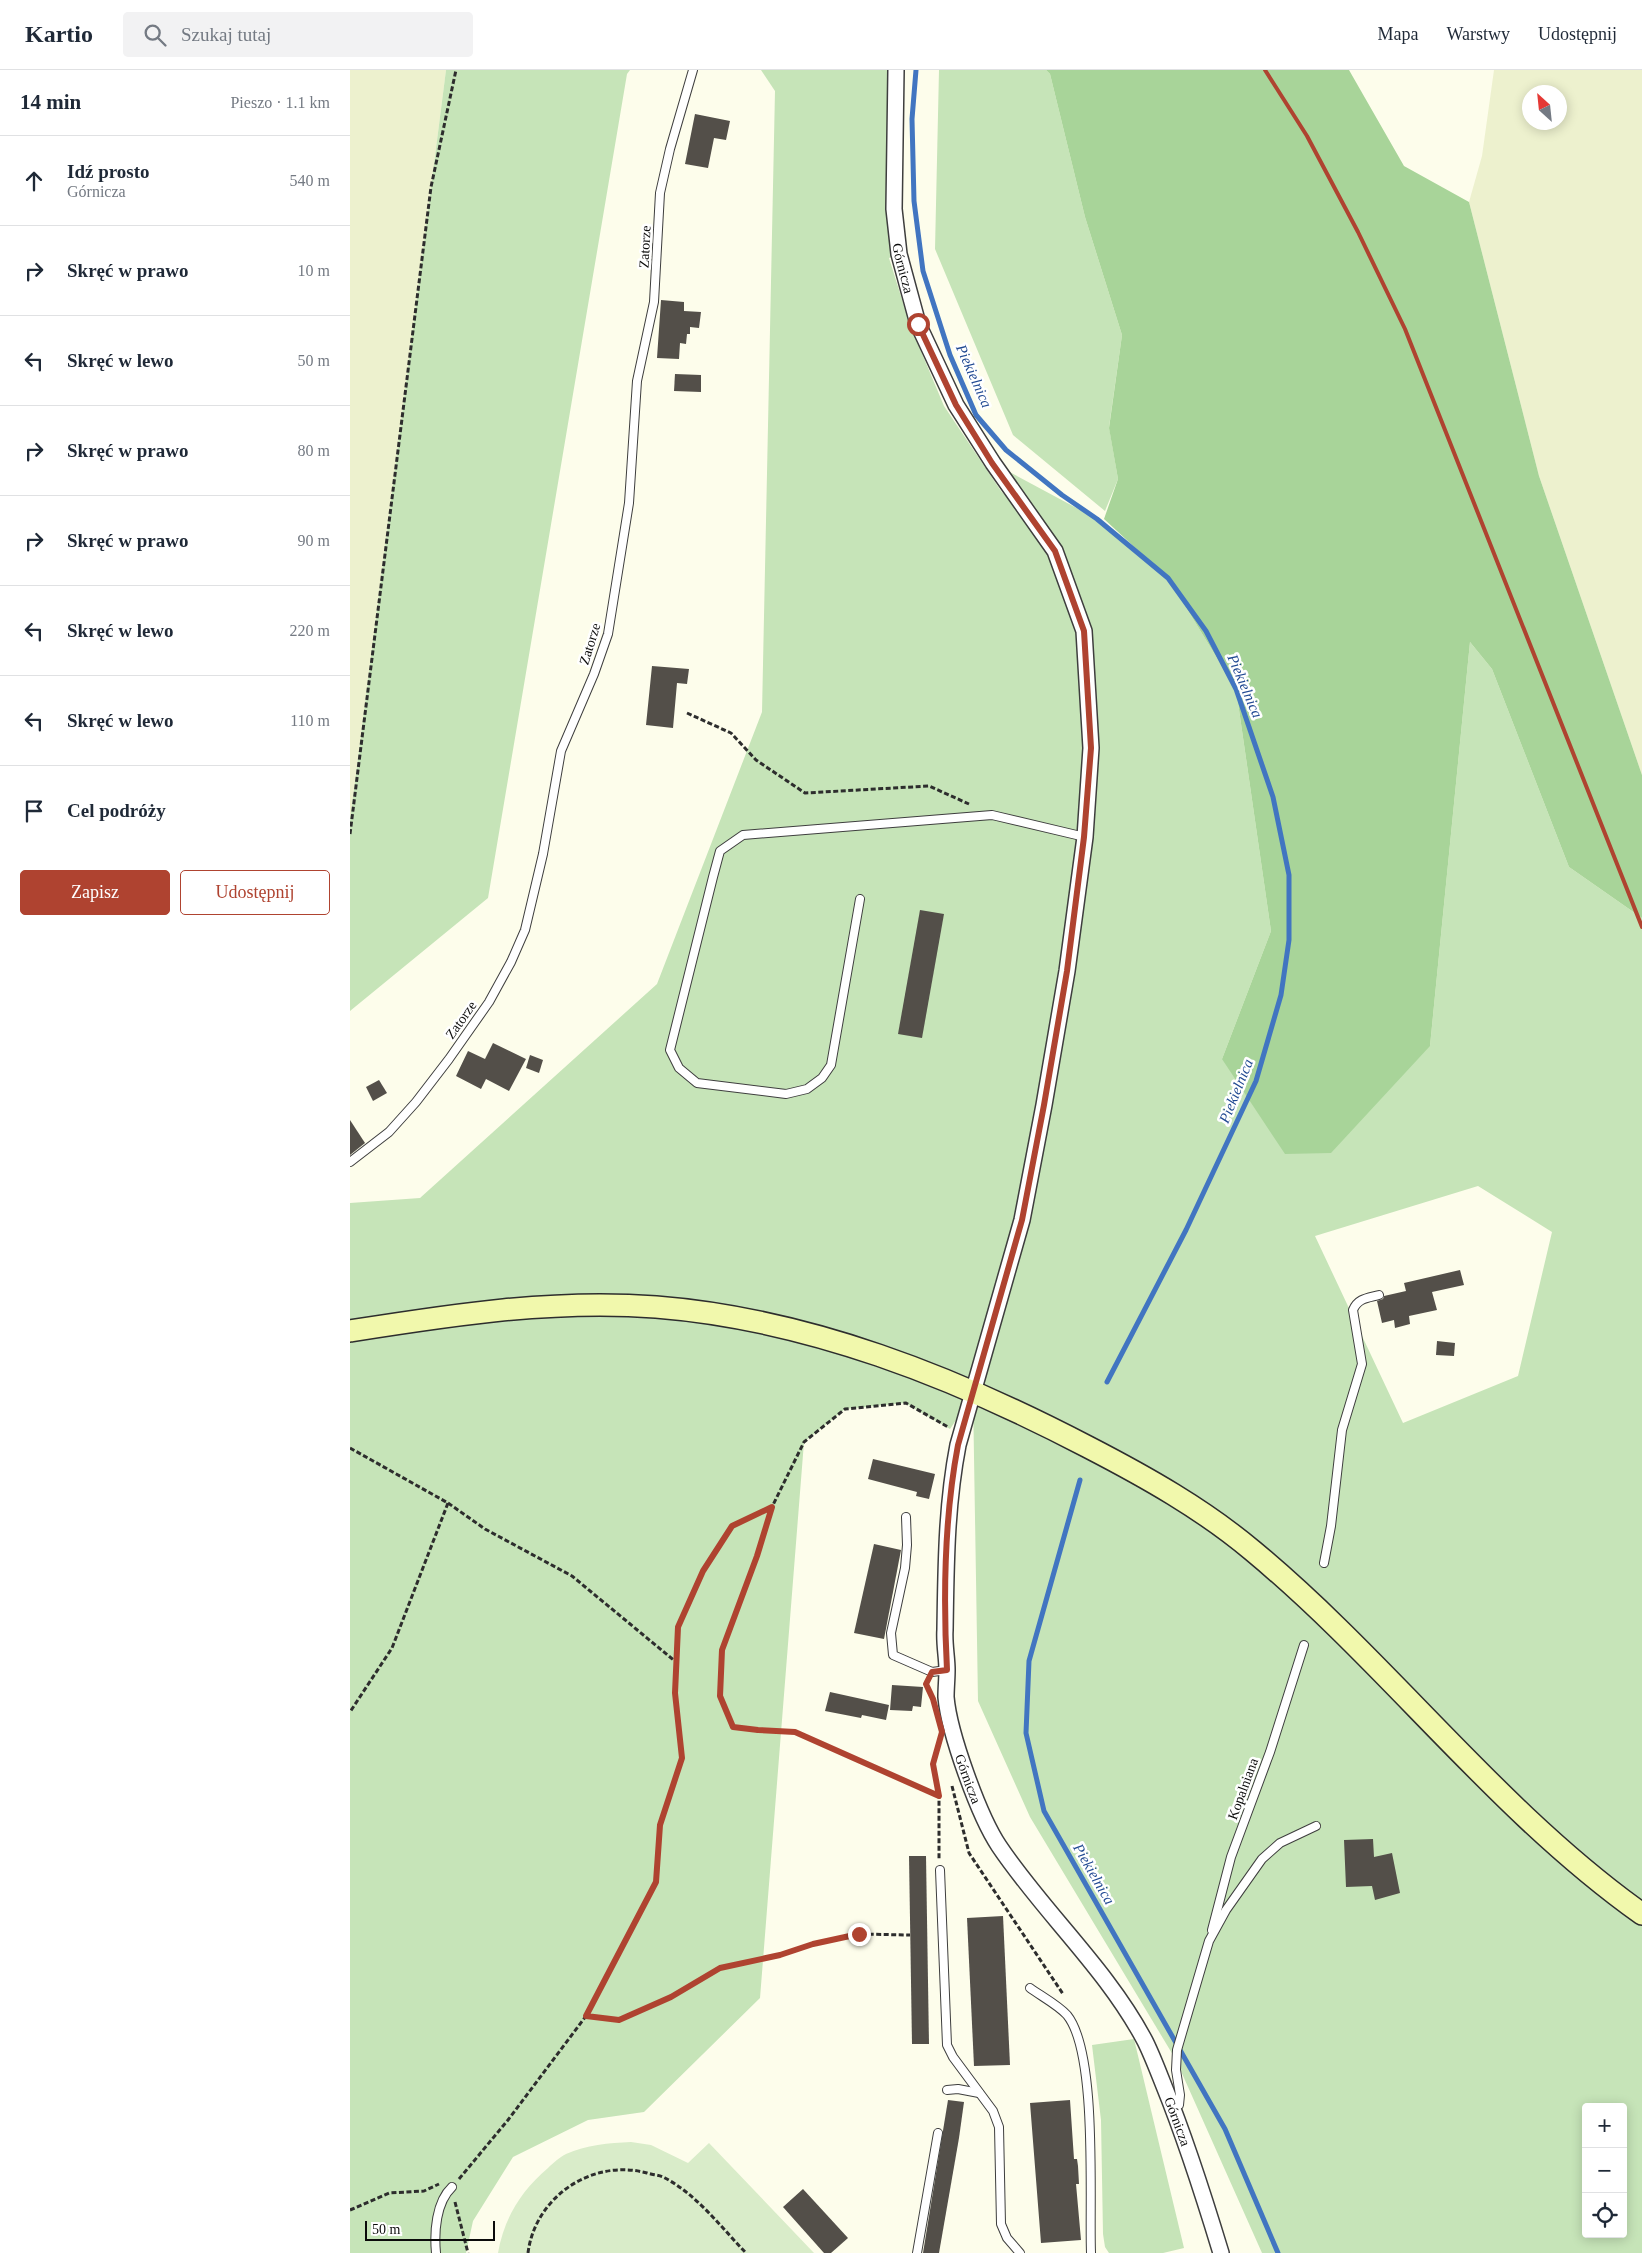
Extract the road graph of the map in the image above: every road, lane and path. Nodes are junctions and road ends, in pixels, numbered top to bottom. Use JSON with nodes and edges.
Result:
{"nodes":[{"id":1,"x":456,"y":70,"type":"edge"},
{"id":2,"x":693,"y":70,"type":"edge"},
{"id":3,"x":896,"y":70,"type":"edge"},
{"id":4,"x":687,"y":713,"type":"dead end"},
{"id":5,"x":992,"y":815,"type":"junction"},
{"id":6,"x":350,"y":834,"type":"edge"},
{"id":7,"x":1084,"y":837,"type":"junction"},
{"id":8,"x":860,"y":899,"type":"dead end"},
{"id":9,"x":350,"y":1162,"type":"edge"},
{"id":10,"x":1379,"y":1295,"type":"dead end"},
{"id":11,"x":350,"y":1331,"type":"edge"},
{"id":12,"x":974,"y":1394,"type":"junction"},
{"id":13,"x":950,"y":1429,"type":"dead end"},
{"id":14,"x":350,"y":1448,"type":"edge"},
{"id":15,"x":448,"y":1503,"type":"junction"},
{"id":16,"x":772,"y":1507,"type":"junction"},
{"id":17,"x":906,"y":1518,"type":"dead end"},
{"id":18,"x":1324,"y":1563,"type":"dead end"},
{"id":19,"x":1304,"y":1645,"type":"dead end"},
{"id":20,"x":676,"y":1662,"type":"junction"},
{"id":21,"x":947,"y":1670,"type":"junction"},
{"id":22,"x":350,"y":1712,"type":"edge"},
{"id":23,"x":942,"y":1750,"type":"dead end"},
{"id":24,"x":951,"y":1782,"type":"dead end"},
{"id":25,"x":939,"y":1796,"type":"junction"},
{"id":26,"x":1316,"y":1826,"type":"dead end"},
{"id":27,"x":940,"y":1870,"type":"joint"},
{"id":28,"x":1642,"y":1914,"type":"edge"},
{"id":29,"x":910,"y":1935,"type":"dead end"},
{"id":30,"x":1209,"y":1941,"type":"junction"},
{"id":31,"x":1030,"y":1988,"type":"dead end"},
{"id":32,"x":1065,"y":1997,"type":"dead end"},
{"id":33,"x":586,"y":2016,"type":"junction"},
{"id":34,"x":947,"y":2090,"type":"dead end"},
{"id":35,"x":978,"y":2093,"type":"junction"},
{"id":36,"x":1173,"y":2108,"type":"junction"},
{"id":37,"x":938,"y":2133,"type":"dead end"},
{"id":38,"x":452,"y":2187,"type":"junction"},
{"id":39,"x":350,"y":2210,"type":"edge"},
{"id":40,"x":436,"y":2253,"type":"edge"},
{"id":41,"x":468,"y":2253,"type":"edge"},
{"id":42,"x":528,"y":2253,"type":"edge"},
{"id":43,"x":746,"y":2253,"type":"edge"},
{"id":44,"x":916,"y":2253,"type":"edge"},
{"id":45,"x":1020,"y":2253,"type":"edge"},
{"id":46,"x":1091,"y":2253,"type":"edge"},
{"id":47,"x":1221,"y":2253,"type":"edge"}],
"edges":[{"from":1,"to":6,"type":"path"},
{"from":2,"to":9,"type":"lane","name":"Zatorze"},
{"from":3,"to":7,"type":"street","name":"Górnicza"},
{"from":4,"to":5,"type":"path"},
{"from":5,"to":7,"type":"lane"},
{"from":5,"to":8,"type":"lane"},
{"from":7,"to":12,"type":"street","name":"Górnicza"},
{"from":10,"to":18,"type":"lane"},
{"from":11,"to":12,"type":"main road"},
{"from":12,"to":21,"type":"street","name":"Górnicza"},
{"from":12,"to":28,"type":"main road"},
{"from":13,"to":16,"type":"path"},
{"from":14,"to":15,"type":"path"},
{"from":15,"to":20,"type":"path"},
{"from":15,"to":22,"type":"path"},
{"from":16,"to":20,"type":"path"},
{"from":16,"to":25,"type":"path"},
{"from":17,"to":21,"type":"lane"},
{"from":19,"to":30,"type":"lane","name":"Kopalniana"},
{"from":20,"to":33,"type":"path"},
{"from":21,"to":36,"type":"street","name":"Górnicza"},
{"from":23,"to":25,"type":"path"},
{"from":24,"to":32,"type":"path"},
{"from":25,"to":27,"type":"path"},
{"from":26,"to":30,"type":"lane","name":"Kopalniana"},
{"from":27,"to":35,"type":"lane"},
{"from":29,"to":33,"type":"path"},
{"from":30,"to":36,"type":"lane","name":"Kopalniana"},
{"from":31,"to":46,"type":"lane"},
{"from":33,"to":38,"type":"path"},
{"from":34,"to":35,"type":"lane"},
{"from":35,"to":45,"type":"lane"},
{"from":36,"to":47,"type":"street","name":"Górnicza"},
{"from":37,"to":44,"type":"lane"},
{"from":38,"to":39,"type":"path"},
{"from":38,"to":40,"type":"lane"},
{"from":38,"to":41,"type":"path"},
{"from":42,"to":43,"type":"path"}]}
